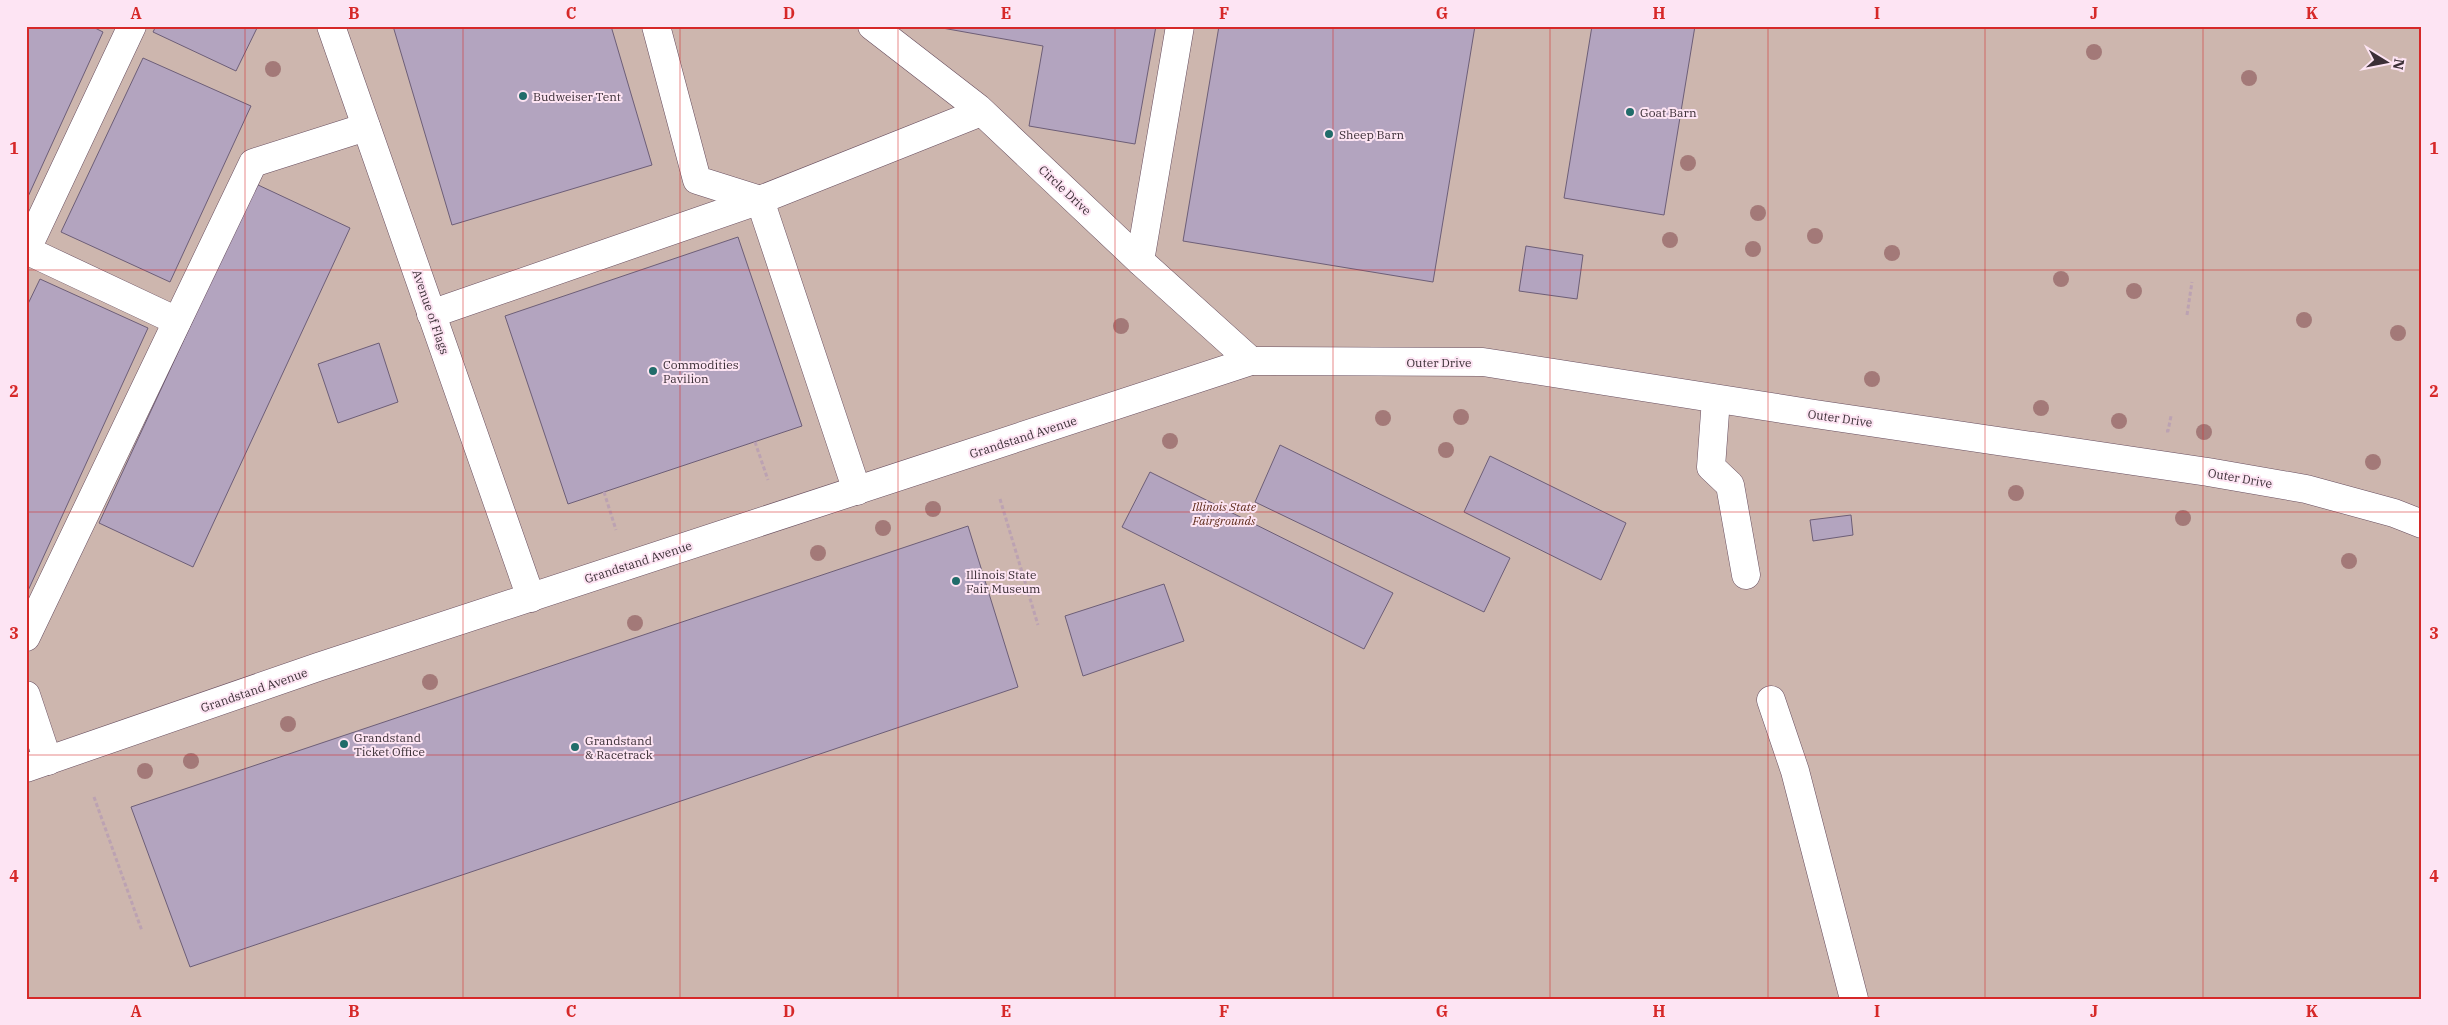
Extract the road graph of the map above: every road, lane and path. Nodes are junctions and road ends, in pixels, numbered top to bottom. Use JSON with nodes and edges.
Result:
{"nodes":[{"id":1,"x":132,"y":26,"type":"edge"},
{"id":2,"x":331,"y":26,"type":"edge"},
{"id":3,"x":656,"y":26,"type":"edge"},
{"id":4,"x":872,"y":26,"type":"edge"},
{"id":5,"x":1180,"y":26,"type":"edge"},
{"id":6,"x":982,"y":112,"type":"junction"},
{"id":7,"x":366,"y":127,"type":"junction"},
{"id":8,"x":760,"y":200,"type":"junction"},
{"id":9,"x":26,"y":250,"type":"edge"},
{"id":10,"x":1140,"y":261,"type":"junction"},
{"id":11,"x":2192,"y":282,"type":"dead end"},
{"id":12,"x":431,"y":314,"type":"junction"},
{"id":13,"x":2187,"y":315,"type":"dead end"},
{"id":14,"x":177,"y":321,"type":"junction"},
{"id":15,"x":1251,"y":362,"type":"junction"},
{"id":16,"x":1716,"y":399,"type":"junction"},
{"id":17,"x":755,"y":442,"type":"dead end"},
{"id":18,"x":768,"y":480,"type":"dead end"},
{"id":19,"x":857,"y":491,"type":"junction"},
{"id":20,"x":604,"y":492,"type":"dead end"},
{"id":21,"x":1000,"y":499,"type":"dead end"},
{"id":22,"x":2422,"y":524,"type":"edge"},
{"id":23,"x":616,"y":530,"type":"dead end"},
{"id":24,"x":1746,"y":575,"type":"dead end"},
{"id":25,"x":531,"y":598,"type":"junction"},
{"id":26,"x":1038,"y":625,"type":"dead end"},
{"id":27,"x":26,"y":637,"type":"edge"},
{"id":28,"x":26,"y":695,"type":"edge"},
{"id":29,"x":1771,"y":700,"type":"dead end"},
{"id":30,"x":37,"y":764,"type":"edge"},
{"id":31,"x":94,"y":797,"type":"dead end"},
{"id":32,"x":142,"y":931,"type":"dead end"},
{"id":33,"x":1854,"y":999,"type":"edge"}],
"edges":[{"from":1,"to":9,"type":"street"},
{"from":2,"to":7,"type":"street","name":"Avenue of Flags"},
{"from":3,"to":8,"type":"street"},
{"from":4,"to":6,"type":"street","name":"Circle Drive"},
{"from":5,"to":10,"type":"street"},
{"from":6,"to":8,"type":"street"},
{"from":6,"to":10,"type":"street","name":"Circle Drive"},
{"from":7,"to":12,"type":"street","name":"Avenue of Flags"},
{"from":7,"to":14,"type":"street"},
{"from":8,"to":12,"type":"street"},
{"from":8,"to":19,"type":"street"},
{"from":9,"to":14,"type":"street"},
{"from":10,"to":15,"type":"street","name":"Circle Drive"},
{"from":11,"to":13,"type":"path"},
{"from":12,"to":25,"type":"street","name":"Avenue of Flags"},
{"from":14,"to":27,"type":"street"},
{"from":15,"to":16,"type":"street","name":"Outer Drive"},
{"from":15,"to":19,"type":"street","name":"Grandstand Avenue"},
{"from":16,"to":22,"type":"street","name":"Outer Drive"},
{"from":16,"to":24,"type":"street"},
{"from":17,"to":18,"type":"path"},
{"from":19,"to":25,"type":"street","name":"Grandstand Avenue"},
{"from":20,"to":23,"type":"path"},
{"from":21,"to":26,"type":"path"},
{"from":25,"to":30,"type":"street","name":"Grandstand Avenue"},
{"from":28,"to":30,"type":"street"},
{"from":29,"to":33,"type":"street"},
{"from":31,"to":32,"type":"path"}]}
